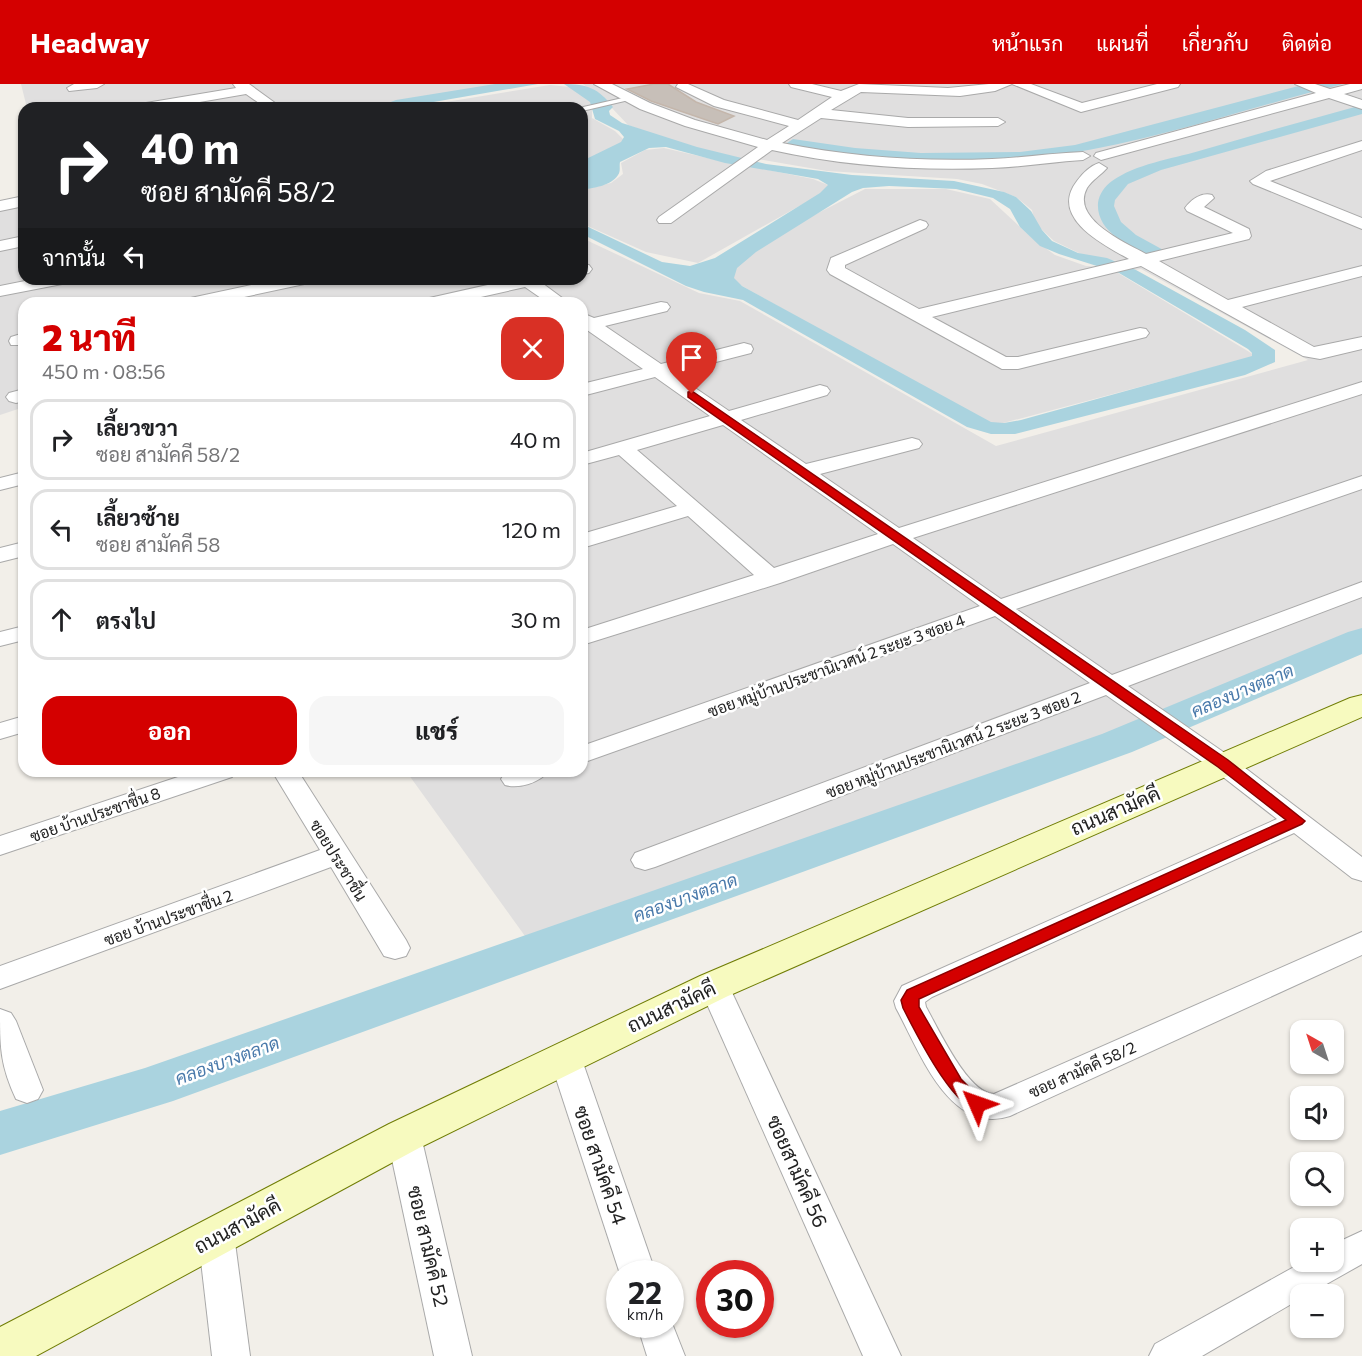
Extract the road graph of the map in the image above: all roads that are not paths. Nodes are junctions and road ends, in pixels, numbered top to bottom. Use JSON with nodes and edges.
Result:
{"nodes":[{"id":1,"x":97,"y":84,"type":"edge"},
{"id":2,"x":601,"y":84,"type":"edge"},
{"id":3,"x":796,"y":84,"type":"edge"},
{"id":4,"x":1006,"y":84,"type":"edge"},
{"id":5,"x":1019,"y":84,"type":"edge"},
{"id":6,"x":1173,"y":84,"type":"edge"},
{"id":7,"x":1302,"y":84,"type":"edge"},
{"id":8,"x":1362,"y":85,"type":"edge"},
{"id":9,"x":244,"y":87,"type":"edge"},
{"id":10,"x":683,"y":87,"type":"dead end"},
{"id":11,"x":74,"y":88,"type":"dead end"},
{"id":12,"x":1326,"y":93,"type":"junction"},
{"id":13,"x":844,"y":96,"type":"junction"},
{"id":14,"x":627,"y":99,"type":"junction"},
{"id":15,"x":170,"y":102,"type":"edge"},
{"id":16,"x":266,"y":102,"type":"edge"},
{"id":17,"x":1360,"y":104,"type":"edge"},
{"id":18,"x":588,"y":108,"type":"edge"},
{"id":19,"x":819,"y":113,"type":"junction"},
{"id":20,"x":998,"y":122,"type":"dead end"},
{"id":21,"x":801,"y":125,"type":"junction"},
{"id":22,"x":770,"y":145,"type":"junction"},
{"id":23,"x":1362,"y":145,"type":"edge"},
{"id":24,"x":1100,"y":162,"type":"junction"},
{"id":25,"x":1,"y":196,"type":"edge"},
{"id":26,"x":1206,"y":198,"type":"dead end"},
{"id":27,"x":18,"y":200,"type":"edge"},
{"id":28,"x":1362,"y":204,"type":"edge"},
{"id":29,"x":1334,"y":213,"type":"junction"},
{"id":30,"x":665,"y":220,"type":"dead end"},
{"id":31,"x":1362,"y":224,"type":"edge"},
{"id":32,"x":920,"y":225,"type":"dead end"},
{"id":33,"x":18,"y":242,"type":"edge"},
{"id":34,"x":0,"y":246,"type":"edge"},
{"id":35,"x":1135,"y":262,"type":"junction"},
{"id":36,"x":1362,"y":271,"type":"edge"},
{"id":37,"x":31,"y":285,"type":"edge"},
{"id":38,"x":275,"y":285,"type":"edge"},
{"id":39,"x":508,"y":285,"type":"edge"},
{"id":40,"x":537,"y":285,"type":"edge"},
{"id":41,"x":0,"y":291,"type":"edge"},
{"id":42,"x":220,"y":297,"type":"edge"},
{"id":43,"x":457,"y":297,"type":"edge"},
{"id":44,"x":552,"y":297,"type":"edge"},
{"id":45,"x":1224,"y":306,"type":"junction"},
{"id":46,"x":662,"y":307,"type":"dead end"},
{"id":47,"x":917,"y":315,"type":"junction"},
{"id":48,"x":588,"y":322,"type":"edge"},
{"id":49,"x":588,"y":325,"type":"edge"},
{"id":50,"x":1140,"y":333,"type":"dead end"},
{"id":51,"x":1362,"y":343,"type":"edge"},
{"id":52,"x":744,"y":349,"type":"dead end"},
{"id":53,"x":659,"y":371,"type":"junction"},
{"id":54,"x":1362,"y":388,"type":"edge"},
{"id":55,"x":588,"y":389,"type":"edge"},
{"id":56,"x":820,"y":391,"type":"dead end"},
{"id":57,"x":725,"y":418,"type":"junction"},
{"id":58,"x":912,"y":444,"type":"dead end"},
{"id":59,"x":622,"y":447,"type":"junction"},
{"id":60,"x":588,"y":457,"type":"edge"},
{"id":61,"x":805,"y":471,"type":"junction"},
{"id":62,"x":18,"y":480,"type":"edge"},
{"id":63,"x":1362,"y":482,"type":"edge"},
{"id":64,"x":0,"y":484,"type":"edge"},
{"id":65,"x":692,"y":508,"type":"junction"},
{"id":66,"x":896,"y":536,"type":"junction"},
{"id":67,"x":588,"y":539,"type":"edge"},
{"id":68,"x":18,"y":550,"type":"edge"},
{"id":69,"x":0,"y":555,"type":"edge"},
{"id":70,"x":772,"y":578,"type":"junction"},
{"id":71,"x":1362,"y":589,"type":"edge"},
{"id":72,"x":999,"y":607,"type":"junction"},
{"id":73,"x":18,"y":634,"type":"edge"},
{"id":74,"x":588,"y":636,"type":"edge"},
{"id":75,"x":0,"y":639,"type":"edge"},
{"id":76,"x":1109,"y":685,"type":"junction"},
{"id":77,"x":1362,"y":705,"type":"edge"},
{"id":78,"x":18,"y":726,"type":"edge"},
{"id":79,"x":0,"y":731,"type":"edge"},
{"id":80,"x":588,"y":752,"type":"edge"},
{"id":81,"x":1223,"y":764,"type":"junction"},
{"id":82,"x":205,"y":777,"type":"edge"},
{"id":83,"x":289,"y":777,"type":"edge"},
{"id":84,"x":1297,"y":821,"type":"junction"},
{"id":85,"x":0,"y":846,"type":"edge"},
{"id":86,"x":336,"y":855,"type":"junction"},
{"id":87,"x":645,"y":860,"type":"dead end"},
{"id":88,"x":1362,"y":871,"type":"edge"},
{"id":89,"x":1362,"y":943,"type":"edge"},
{"id":90,"x":395,"y":948,"type":"dead end"},
{"id":91,"x":0,"y":978,"type":"edge"},
{"id":92,"x":714,"y":986,"type":"junction"},
{"id":93,"x":0,"y":1021,"type":"edge"},
{"id":94,"x":565,"y":1057,"type":"junction"},
{"id":95,"x":27,"y":1090,"type":"dead end"},
{"id":96,"x":404,"y":1136,"type":"junction"},
{"id":97,"x":216,"y":1235,"type":"junction"},
{"id":98,"x":1362,"y":1246,"type":"edge"},
{"id":99,"x":633,"y":1260,"type":"edge"},
{"id":100,"x":660,"y":1338,"type":"edge"},
{"id":101,"x":0,"y":1351,"type":"edge"},
{"id":102,"x":231,"y":1356,"type":"edge"},
{"id":103,"x":453,"y":1356,"type":"edge"},
{"id":104,"x":666,"y":1356,"type":"edge"},
{"id":105,"x":882,"y":1356,"type":"edge"},
{"id":106,"x":1168,"y":1356,"type":"edge"}],
"edges":[{"from":1,"to":11,"type":"street"},
{"from":2,"to":14,"type":"street"},
{"from":3,"to":13,"type":"street"},
{"from":4,"to":13,"type":"street"},
{"from":5,"to":6,"type":"street"},
{"from":7,"to":12,"type":"street"},
{"from":8,"to":12,"type":"street"},
{"from":9,"to":15,"type":"street"},
{"from":9,"to":16,"type":"street"},
{"from":10,"to":21,"type":"street"},
{"from":12,"to":17,"type":"street"},
{"from":12,"to":24,"type":"street"},
{"from":13,"to":19,"type":"street"},
{"from":14,"to":18,"type":"lane"},
{"from":14,"to":22,"type":"street"},
{"from":19,"to":20,"type":"street"},
{"from":19,"to":21,"type":"street"},
{"from":21,"to":22,"type":"street"},
{"from":22,"to":24,"type":"street"},
{"from":22,"to":30,"type":"street"},
{"from":23,"to":29,"type":"street"},
{"from":24,"to":35,"type":"street"},
{"from":25,"to":27,"type":"street"},
{"from":26,"to":35,"type":"street"},
{"from":28,"to":29,"type":"street"},
{"from":29,"to":31,"type":"street"},
{"from":32,"to":47,"type":"street"},
{"from":33,"to":34,"type":"street"},
{"from":35,"to":45,"type":"street"},
{"from":35,"to":47,"type":"street"},
{"from":36,"to":45,"type":"street"},
{"from":37,"to":41,"type":"street"},
{"from":38,"to":42,"type":"street"},
{"from":39,"to":43,"type":"street"},
{"from":40,"to":44,"type":"street"},
{"from":45,"to":51,"type":"street"},
{"from":46,"to":48,"type":"street"},
{"from":47,"to":50,"type":"street"},
{"from":49,"to":53,"type":"street"},
{"from":52,"to":53,"type":"street"},
{"from":53,"to":55,"type":"street"},
{"from":53,"to":57,"type":"street"},
{"from":54,"to":66,"type":"street"},
{"from":56,"to":57,"type":"street"},
{"from":57,"to":59,"type":"street"},
{"from":57,"to":61,"type":"street"},
{"from":58,"to":61,"type":"street"},
{"from":59,"to":60,"type":"street"},
{"from":59,"to":65,"type":"street"},
{"from":61,"to":66,"type":"street"},
{"from":62,"to":64,"type":"street"},
{"from":63,"to":72,"type":"street","name":"ซอย หมู่บ้านประชานิเวศน์ 2 ระยะ 3 ซอย 4"},
{"from":65,"to":67,"type":"street"},
{"from":65,"to":70,"type":"street"},
{"from":66,"to":70,"type":"street"},
{"from":66,"to":72,"type":"street"},
{"from":68,"to":69,"type":"street"},
{"from":70,"to":74,"type":"street"},
{"from":71,"to":76,"type":"street","name":"ซอย หมู่บ้านประชานิเวศน์ 2 ระยะ 3 ซอย 2"},
{"from":72,"to":76,"type":"street"},
{"from":72,"to":80,"type":"street","name":"ซอย หมู่บ้านประชานิเวศน์ 2 ระยะ 3 ซอย 4"},
{"from":73,"to":75,"type":"street"},
{"from":76,"to":81,"type":"street"},
{"from":76,"to":87,"type":"street","name":"ซอย หมู่บ้านประชานิเวศน์ 2 ระยะ 3 ซอย 2"},
{"from":77,"to":81,"type":"main road","name":"ถนนสามัคคี"},
{"from":78,"to":79,"type":"street"},
{"from":81,"to":84,"type":"street"},
{"from":81,"to":92,"type":"main road","name":"ถนนสามัคคี"},
{"from":82,"to":85,"type":"street","name":"ซอย บ้านประชาชื่น 8"},
{"from":83,"to":86,"type":"street","name":"ซอยประชาชื่น"},
{"from":84,"to":88,"type":"street"},
{"from":84,"to":89,"type":"street","name":"ซอย สามัคคี 58/2"},
{"from":86,"to":90,"type":"street","name":"ซอยประชาชื่น"},
{"from":86,"to":91,"type":"street","name":"ซอย บ้านประชาชื่น 2"},
{"from":92,"to":94,"type":"main road","name":"ถนนสามัคคี"},
{"from":92,"to":105,"type":"street","name":"ซอยสามัคคี 56"},
{"from":93,"to":95,"type":"street"},
{"from":94,"to":96,"type":"main road","name":"ถนนสามัคคี"},
{"from":94,"to":99,"type":"street","name":"ซอย สามัคคี 54"},
{"from":96,"to":97,"type":"main road","name":"ถนนสามัคคี"},
{"from":96,"to":103,"type":"street","name":"ซอย สามัคคี 52"},
{"from":97,"to":101,"type":"main road","name":"ถนนสามัคคี"},
{"from":97,"to":102,"type":"street"},
{"from":98,"to":106,"type":"street"},
{"from":100,"to":104,"type":"street"}]}
